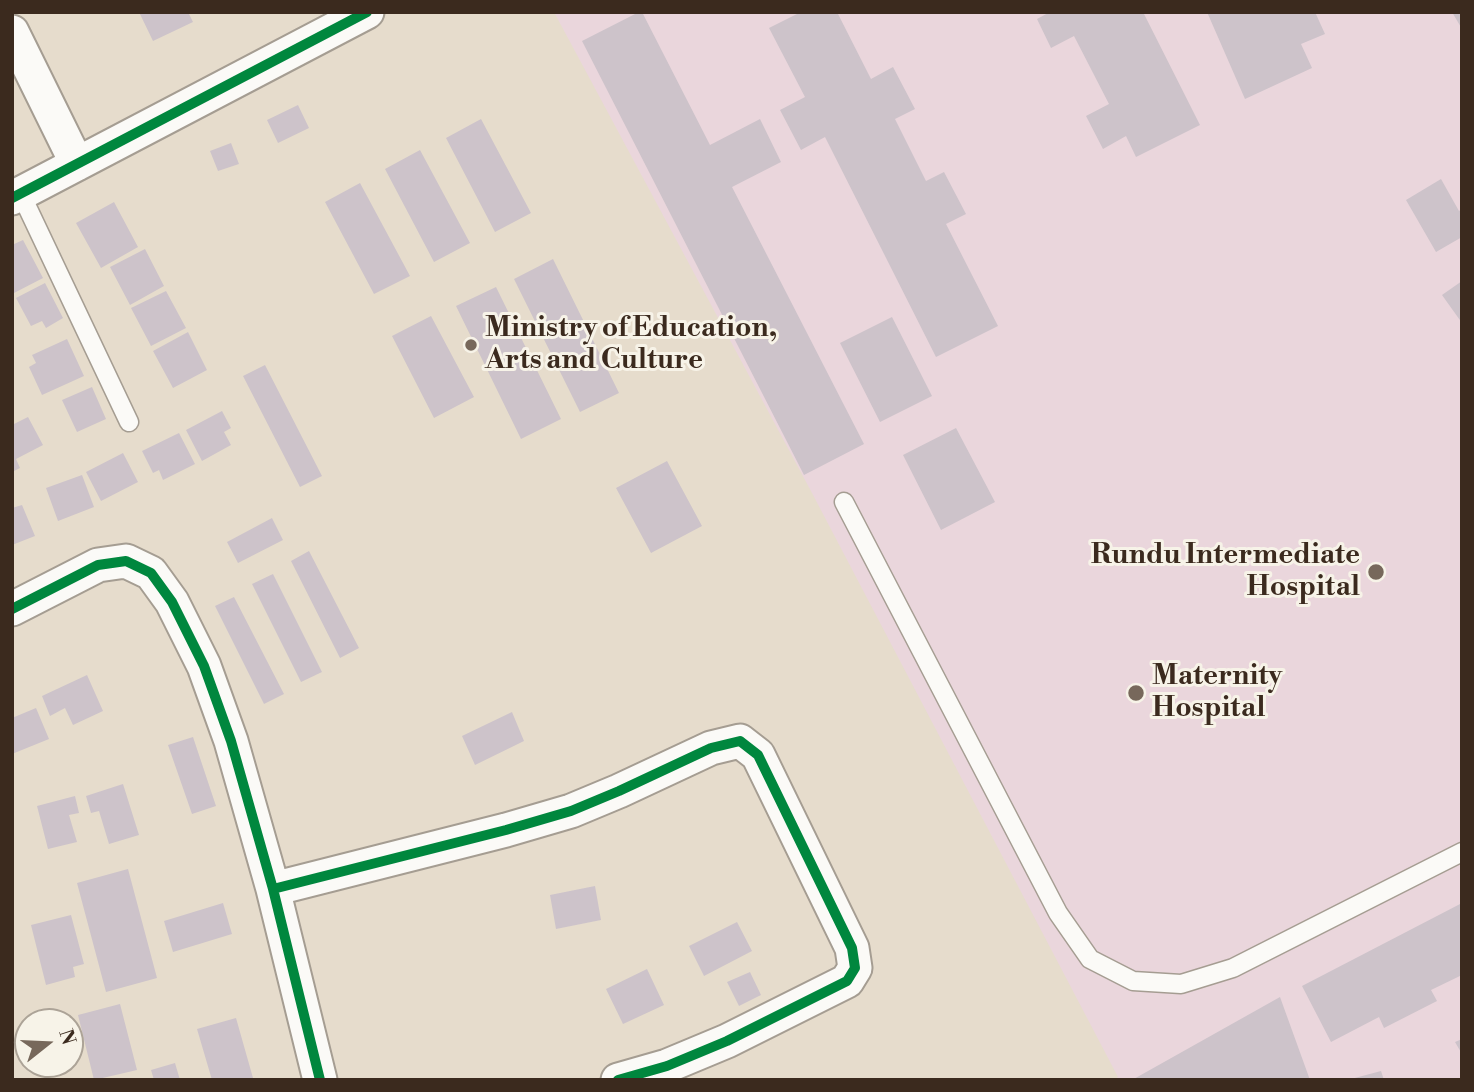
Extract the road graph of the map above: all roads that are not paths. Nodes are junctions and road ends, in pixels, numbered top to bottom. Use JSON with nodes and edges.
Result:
{"nodes":[{"id":1,"x":367,"y":12,"type":"edge"},
{"id":2,"x":12,"y":32,"type":"edge"},
{"id":3,"x":77,"y":164,"type":"junction"},
{"id":4,"x":16,"y":196,"type":"edge"},
{"id":5,"x":129,"y":422,"type":"dead end"},
{"id":6,"x":844,"y":502,"type":"dead end"},
{"id":7,"x":12,"y":609,"type":"edge"},
{"id":8,"x":1462,"y":852,"type":"edge"},
{"id":9,"x":273,"y":889,"type":"junction"},
{"id":10,"x":320,"y":1080,"type":"edge"},
{"id":11,"x":618,"y":1080,"type":"edge"}],
"edges":[{"from":1,"to":3,"type":"street"},
{"from":2,"to":3,"type":"street"},
{"from":3,"to":4,"type":"street"},
{"from":4,"to":5,"type":"lane"},
{"from":6,"to":8,"type":"lane"},
{"from":7,"to":9,"type":"street"},
{"from":9,"to":10,"type":"street"},
{"from":9,"to":11,"type":"street"}]}
